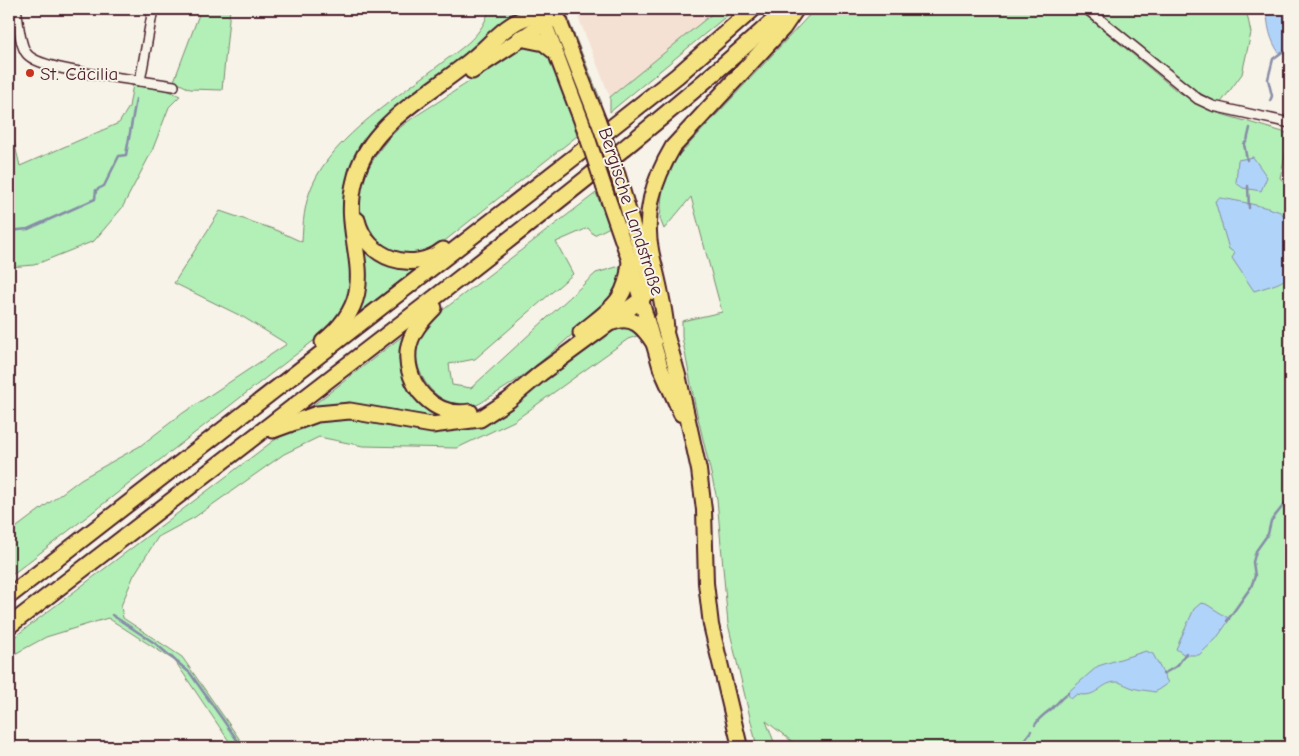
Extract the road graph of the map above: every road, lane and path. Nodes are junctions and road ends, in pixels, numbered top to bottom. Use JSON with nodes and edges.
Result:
{"nodes":[{"id":1,"x":16,"y":9,"type":"edge"},
{"id":2,"x":153,"y":9,"type":"edge"},
{"id":3,"x":520,"y":9,"type":"edge"},
{"id":4,"x":753,"y":9,"type":"edge"},
{"id":5,"x":786,"y":9,"type":"edge"},
{"id":6,"x":796,"y":9,"type":"edge"},
{"id":7,"x":1087,"y":9,"type":"edge"},
{"id":8,"x":548,"y":14,"type":"edge"},
{"id":9,"x":514,"y":23,"type":"junction"},
{"id":10,"x":520,"y":38,"type":"junction"},
{"id":11,"x":555,"y":52,"type":"junction"},
{"id":12,"x":140,"y":80,"type":"junction"},
{"id":13,"x":174,"y":86,"type":"dead end"},
{"id":14,"x":1290,"y":124,"type":"edge"},
{"id":15,"x":472,"y":238,"type":"junction"},
{"id":16,"x":485,"y":259,"type":"junction"},
{"id":17,"x":630,"y":262,"type":"junction"},
{"id":18,"x":650,"y":281,"type":"junction"},
{"id":19,"x":642,"y":300,"type":"junction"},
{"id":20,"x":609,"y":324,"type":"junction"},
{"id":21,"x":666,"y":329,"type":"junction"},
{"id":22,"x":654,"y":343,"type":"junction"},
{"id":23,"x":276,"y":390,"type":"junction"},
{"id":24,"x":688,"y":426,"type":"junction"},
{"id":25,"x":256,"y":437,"type":"junction"},
{"id":26,"x":9,"y":596,"type":"edge"},
{"id":27,"x":9,"y":626,"type":"edge"},
{"id":28,"x":740,"y":747,"type":"edge"}],
"edges":[{"from":1,"to":12,"type":"street"},
{"from":2,"to":12,"type":"street"},
{"from":3,"to":9,"type":"highway"},
{"from":4,"to":15,"type":"highway"},
{"from":5,"to":16,"type":"highway"},
{"from":6,"to":21,"type":"highway"},
{"from":7,"to":14,"type":"street"},
{"from":8,"to":9,"type":"highway"},
{"from":8,"to":10,"type":"highway"},
{"from":8,"to":11,"type":"main road","name":"Bergische Landstraße"},
{"from":8,"to":18,"type":"main road","name":"Bergische Landstraße","bridge":true},
{"from":9,"to":23,"type":"highway"},
{"from":10,"to":11,"type":"highway"},
{"from":10,"to":15,"type":"highway"},
{"from":11,"to":17,"type":"main road","name":"Bergische Landstraße","bridge":true},
{"from":12,"to":13,"type":"street"},
{"from":15,"to":23,"type":"highway"},
{"from":16,"to":17,"type":"highway"},
{"from":16,"to":25,"type":"highway"},
{"from":17,"to":19,"type":"main road","name":"Bergische Landstraße"},
{"from":18,"to":19,"type":"highway"},
{"from":18,"to":21,"type":"main road","name":"Bergische Landstraße"},
{"from":19,"to":20,"type":"highway"},
{"from":19,"to":22,"type":"main road","name":"Bergische Landstraße"},
{"from":20,"to":22,"type":"highway"},
{"from":20,"to":25,"type":"highway"},
{"from":21,"to":24,"type":"main road","name":"Bergische Landstraße"},
{"from":22,"to":24,"type":"main road","name":"Bergische Landstraße"},
{"from":23,"to":26,"type":"highway"},
{"from":24,"to":28,"type":"main road","name":"Bergische Landstraße"},
{"from":25,"to":27,"type":"highway"}]}
